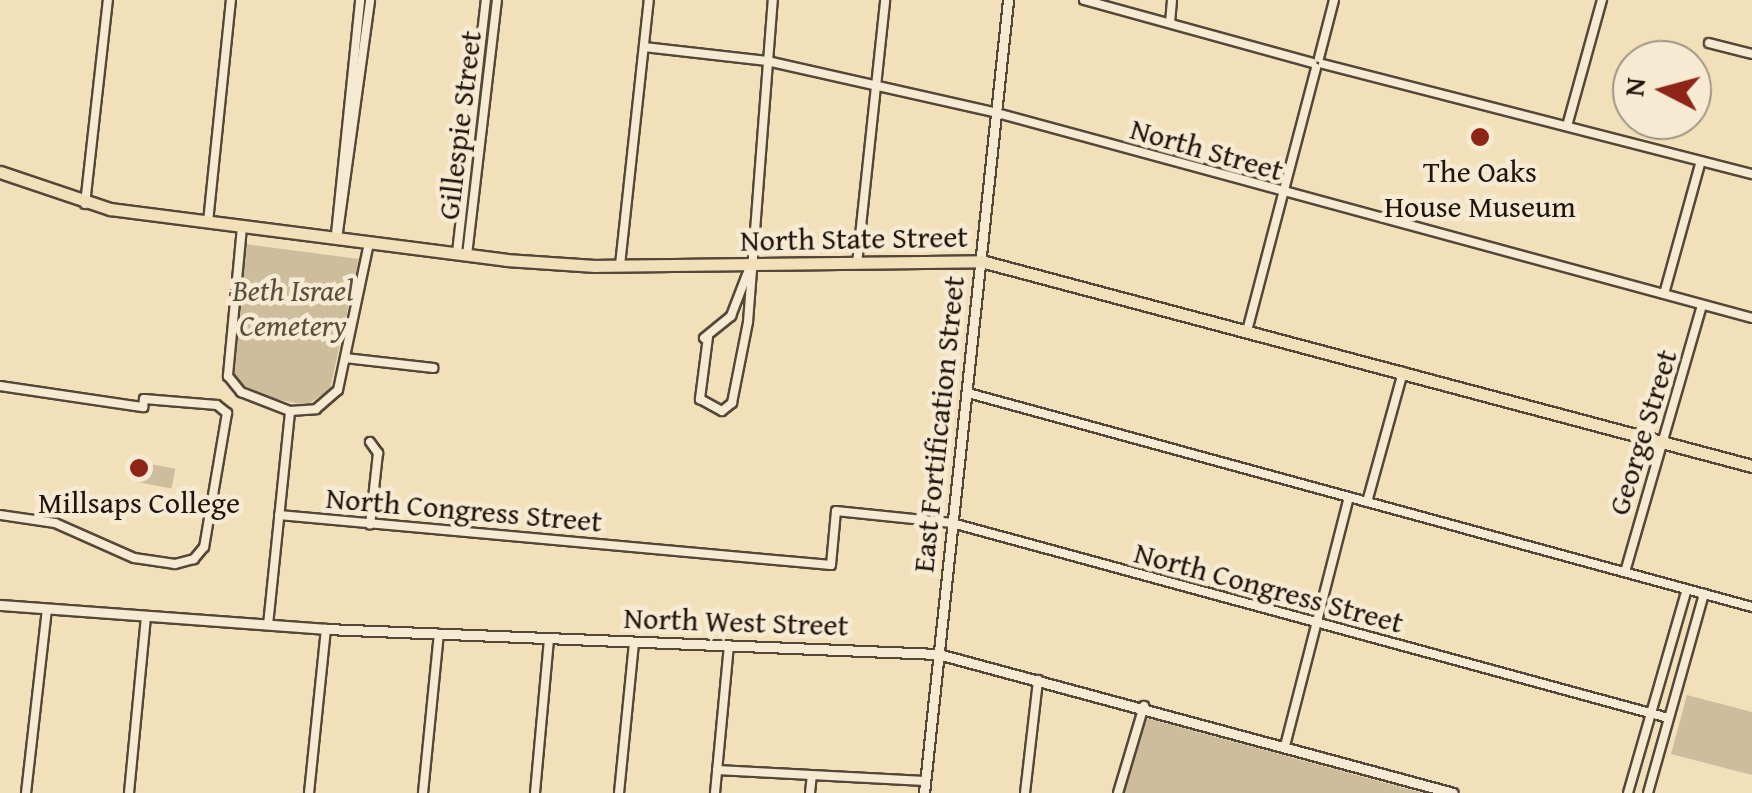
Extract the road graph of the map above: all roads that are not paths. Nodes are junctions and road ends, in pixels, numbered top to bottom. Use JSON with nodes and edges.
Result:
{"nodes":[{"id":1,"x":108,"y":0,"type":"edge"},
{"id":2,"x":232,"y":0,"type":"edge"},
{"id":3,"x":360,"y":0,"type":"edge"},
{"id":4,"x":370,"y":0,"type":"edge"},
{"id":5,"x":486,"y":0,"type":"edge"},
{"id":6,"x":497,"y":0,"type":"edge"},
{"id":7,"x":649,"y":0,"type":"edge"},
{"id":8,"x":773,"y":0,"type":"edge"},
{"id":9,"x":885,"y":0,"type":"edge"},
{"id":10,"x":1008,"y":0,"type":"edge"},
{"id":11,"x":1084,"y":0,"type":"edge"},
{"id":12,"x":1172,"y":0,"type":"edge"},
{"id":13,"x":1334,"y":0,"type":"edge"},
{"id":14,"x":1602,"y":0,"type":"edge"},
{"id":15,"x":1170,"y":24,"type":"junction"},
{"id":16,"x":356,"y":27,"type":"junction"},
{"id":17,"x":367,"y":28,"type":"junction"},
{"id":18,"x":1712,"y":43,"type":"edge"},
{"id":19,"x":644,"y":47,"type":"junction"},
{"id":20,"x":1752,"y":54,"type":"edge"},
{"id":21,"x":766,"y":61,"type":"junction"},
{"id":22,"x":1318,"y":63,"type":"junction"},
{"id":23,"x":876,"y":84,"type":"junction"},
{"id":24,"x":997,"y":113,"type":"junction"},
{"id":25,"x":1567,"y":126,"type":"junction"},
{"id":26,"x":1701,"y":160,"type":"junction"},
{"id":27,"x":0,"y":172,"type":"edge"},
{"id":28,"x":1752,"y":174,"type":"edge"},
{"id":29,"x":1283,"y":194,"type":"junction"},
{"id":30,"x":85,"y":204,"type":"junction"},
{"id":31,"x":208,"y":222,"type":"junction"},
{"id":32,"x":242,"y":228,"type":"junction"},
{"id":33,"x":337,"y":238,"type":"junction"},
{"id":34,"x":369,"y":242,"type":"junction"},
{"id":35,"x":462,"y":254,"type":"junction"},
{"id":36,"x":981,"y":261,"type":"junction"},
{"id":37,"x":750,"y":264,"type":"junction"},
{"id":38,"x":857,"y":264,"type":"junction"},
{"id":39,"x":620,"y":265,"type":"junction"},
{"id":40,"x":1664,"y":294,"type":"junction"},
{"id":41,"x":1702,"y":305,"type":"junction"},
{"id":42,"x":1752,"y":318,"type":"edge"},
{"id":43,"x":1247,"y":331,"type":"junction"},
{"id":44,"x":344,"y":358,"type":"junction"},
{"id":45,"x":432,"y":368,"type":"dead end"},
{"id":46,"x":1403,"y":372,"type":"junction"},
{"id":47,"x":0,"y":386,"type":"edge"},
{"id":48,"x":968,"y":392,"type":"junction"},
{"id":49,"x":290,"y":411,"type":"junction"},
{"id":50,"x":370,"y":442,"type":"dead end"},
{"id":51,"x":1662,"y":442,"type":"junction"},
{"id":52,"x":1752,"y":466,"type":"edge"},
{"id":53,"x":1348,"y":497,"type":"junction"},
{"id":54,"x":1367,"y":502,"type":"junction"},
{"id":55,"x":0,"y":515,"type":"edge"},
{"id":56,"x":278,"y":515,"type":"junction"},
{"id":57,"x":952,"y":523,"type":"junction"},
{"id":58,"x":370,"y":524,"type":"junction"},
{"id":59,"x":1625,"y":572,"type":"junction"},
{"id":60,"x":1687,"y":589,"type":"junction"},
{"id":61,"x":1704,"y":594,"type":"junction"},
{"id":62,"x":0,"y":605,"type":"edge"},
{"id":63,"x":1752,"y":607,"type":"edge"},
{"id":64,"x":47,"y":610,"type":"junction"},
{"id":65,"x":146,"y":617,"type":"junction"},
{"id":66,"x":1317,"y":622,"type":"junction"},
{"id":67,"x":268,"y":625,"type":"junction"},
{"id":68,"x":326,"y":629,"type":"junction"},
{"id":69,"x":439,"y":634,"type":"junction"},
{"id":70,"x":549,"y":639,"type":"junction"},
{"id":71,"x":634,"y":642,"type":"junction"},
{"id":72,"x":729,"y":646,"type":"junction"},
{"id":73,"x":938,"y":654,"type":"junction"},
{"id":74,"x":1038,"y":680,"type":"junction"},
{"id":75,"x":1144,"y":706,"type":"junction"},
{"id":76,"x":1650,"y":713,"type":"junction"},
{"id":77,"x":1668,"y":718,"type":"junction"},
{"id":78,"x":1285,"y":746,"type":"junction"},
{"id":79,"x":717,"y":770,"type":"junction"},
{"id":80,"x":812,"y":775,"type":"junction"},
{"id":81,"x":925,"y":781,"type":"junction"},
{"id":82,"x":26,"y":793,"type":"edge"},
{"id":83,"x":129,"y":793,"type":"edge"},
{"id":84,"x":309,"y":793,"type":"edge"},
{"id":85,"x":423,"y":793,"type":"edge"},
{"id":86,"x":535,"y":793,"type":"edge"},
{"id":87,"x":620,"y":793,"type":"edge"},
{"id":88,"x":715,"y":793,"type":"edge"},
{"id":89,"x":810,"y":793,"type":"edge"},
{"id":90,"x":924,"y":793,"type":"edge"},
{"id":91,"x":1025,"y":793,"type":"edge"},
{"id":92,"x":1118,"y":793,"type":"edge"},
{"id":93,"x":1454,"y":793,"type":"edge"},
{"id":94,"x":1628,"y":793,"type":"edge"},
{"id":95,"x":1648,"y":793,"type":"edge"}],
"edges":[{"from":1,"to":30,"type":"street"},
{"from":2,"to":31,"type":"street"},
{"from":3,"to":16,"type":"street"},
{"from":4,"to":17,"type":"street"},
{"from":5,"to":35,"type":"street","name":"Gillespie Street"},
{"from":6,"to":35,"type":"street","name":"Gillespie Street"},
{"from":7,"to":19,"type":"street"},
{"from":8,"to":21,"type":"street"},
{"from":9,"to":23,"type":"street"},
{"from":10,"to":24,"type":"street","name":"East Fortification Street"},
{"from":11,"to":15,"type":"street"},
{"from":12,"to":15,"type":"street"},
{"from":13,"to":22,"type":"street"},
{"from":14,"to":25,"type":"street"},
{"from":15,"to":22,"type":"street"},
{"from":16,"to":17,"type":"street"},
{"from":16,"to":33,"type":"street"},
{"from":17,"to":33,"type":"street"},
{"from":18,"to":20,"type":"street"},
{"from":19,"to":21,"type":"street","name":"North Street"},
{"from":19,"to":39,"type":"street"},
{"from":21,"to":23,"type":"street","name":"North Street"},
{"from":21,"to":37,"type":"street"},
{"from":22,"to":25,"type":"street"},
{"from":22,"to":29,"type":"street"},
{"from":23,"to":24,"type":"street","name":"North Street"},
{"from":23,"to":38,"type":"street"},
{"from":24,"to":29,"type":"street","name":"North Street"},
{"from":24,"to":36,"type":"street","name":"East Fortification Street"},
{"from":25,"to":26,"type":"street"},
{"from":26,"to":28,"type":"street"},
{"from":26,"to":40,"type":"street"},
{"from":27,"to":30,"type":"main road","name":"North State Street"},
{"from":29,"to":40,"type":"street","name":"North Street"},
{"from":29,"to":43,"type":"street"},
{"from":30,"to":31,"type":"main road","name":"North State Street"},
{"from":31,"to":32,"type":"main road","name":"North State Street"},
{"from":32,"to":33,"type":"main road","name":"North State Street"},
{"from":32,"to":49,"type":"street"},
{"from":33,"to":34,"type":"main road","name":"North State Street"},
{"from":34,"to":35,"type":"main road","name":"North State Street"},
{"from":34,"to":44,"type":"street"},
{"from":35,"to":39,"type":"main road","name":"North State Street"},
{"from":36,"to":38,"type":"main road","name":"North State Street"},
{"from":36,"to":43,"type":"main road","name":"North State Street"},
{"from":36,"to":48,"type":"street","name":"East Fortification Street"},
{"from":37,"to":37,"type":"street"},
{"from":37,"to":38,"type":"main road","name":"North State Street"},
{"from":37,"to":39,"type":"main road","name":"North State Street"},
{"from":40,"to":41,"type":"street","name":"North Street"},
{"from":41,"to":42,"type":"street","name":"North Street"},
{"from":41,"to":51,"type":"street","name":"George Street"},
{"from":43,"to":46,"type":"main road","name":"North State Street"},
{"from":44,"to":45,"type":"street"},
{"from":44,"to":49,"type":"street"},
{"from":46,"to":51,"type":"main road","name":"North State Street"},
{"from":46,"to":54,"type":"street"},
{"from":47,"to":55,"type":"street"},
{"from":48,"to":53,"type":"street"},
{"from":48,"to":57,"type":"street","name":"East Fortification Street"},
{"from":49,"to":56,"type":"street"},
{"from":50,"to":58,"type":"street"},
{"from":51,"to":52,"type":"main road","name":"North State Street"},
{"from":51,"to":59,"type":"street","name":"George Street"},
{"from":53,"to":54,"type":"street"},
{"from":53,"to":66,"type":"street"},
{"from":54,"to":59,"type":"street"},
{"from":56,"to":58,"type":"street","name":"North Congress Street"},
{"from":56,"to":67,"type":"street"},
{"from":57,"to":58,"type":"street","name":"North Congress Street"},
{"from":57,"to":66,"type":"street","name":"North Congress Street"},
{"from":57,"to":73,"type":"street","name":"East Fortification Street"},
{"from":59,"to":60,"type":"street"},
{"from":60,"to":61,"type":"street"},
{"from":60,"to":76,"type":"street"},
{"from":61,"to":63,"type":"street"},
{"from":61,"to":77,"type":"street"},
{"from":62,"to":64,"type":"street","name":"North West Street"},
{"from":64,"to":65,"type":"street","name":"North West Street"},
{"from":64,"to":82,"type":"street"},
{"from":65,"to":67,"type":"street","name":"North West Street"},
{"from":65,"to":83,"type":"street"},
{"from":66,"to":76,"type":"street","name":"North Congress Street"},
{"from":66,"to":78,"type":"street"},
{"from":67,"to":68,"type":"street","name":"North West Street"},
{"from":68,"to":69,"type":"street","name":"North West Street"},
{"from":68,"to":84,"type":"street"},
{"from":69,"to":70,"type":"street","name":"North West Street"},
{"from":69,"to":85,"type":"street"},
{"from":70,"to":71,"type":"street","name":"North West Street"},
{"from":70,"to":86,"type":"street"},
{"from":71,"to":72,"type":"street","name":"North West Street"},
{"from":71,"to":87,"type":"street"},
{"from":72,"to":73,"type":"street","name":"North West Street"},
{"from":72,"to":79,"type":"street"},
{"from":73,"to":74,"type":"street","name":"North West Street"},
{"from":73,"to":81,"type":"street","name":"East Fortification Street"},
{"from":74,"to":75,"type":"street","name":"North West Street"},
{"from":74,"to":91,"type":"street"},
{"from":75,"to":78,"type":"street","name":"North West Street"},
{"from":75,"to":92,"type":"street"},
{"from":76,"to":77,"type":"street","name":"North Congress Street"},
{"from":76,"to":94,"type":"street"},
{"from":77,"to":95,"type":"street"},
{"from":78,"to":93,"type":"street","name":"North West Street"},
{"from":79,"to":80,"type":"street"},
{"from":79,"to":88,"type":"street"},
{"from":80,"to":81,"type":"street"},
{"from":80,"to":89,"type":"street"},
{"from":81,"to":90,"type":"street","name":"East Fortification Street"}]}
